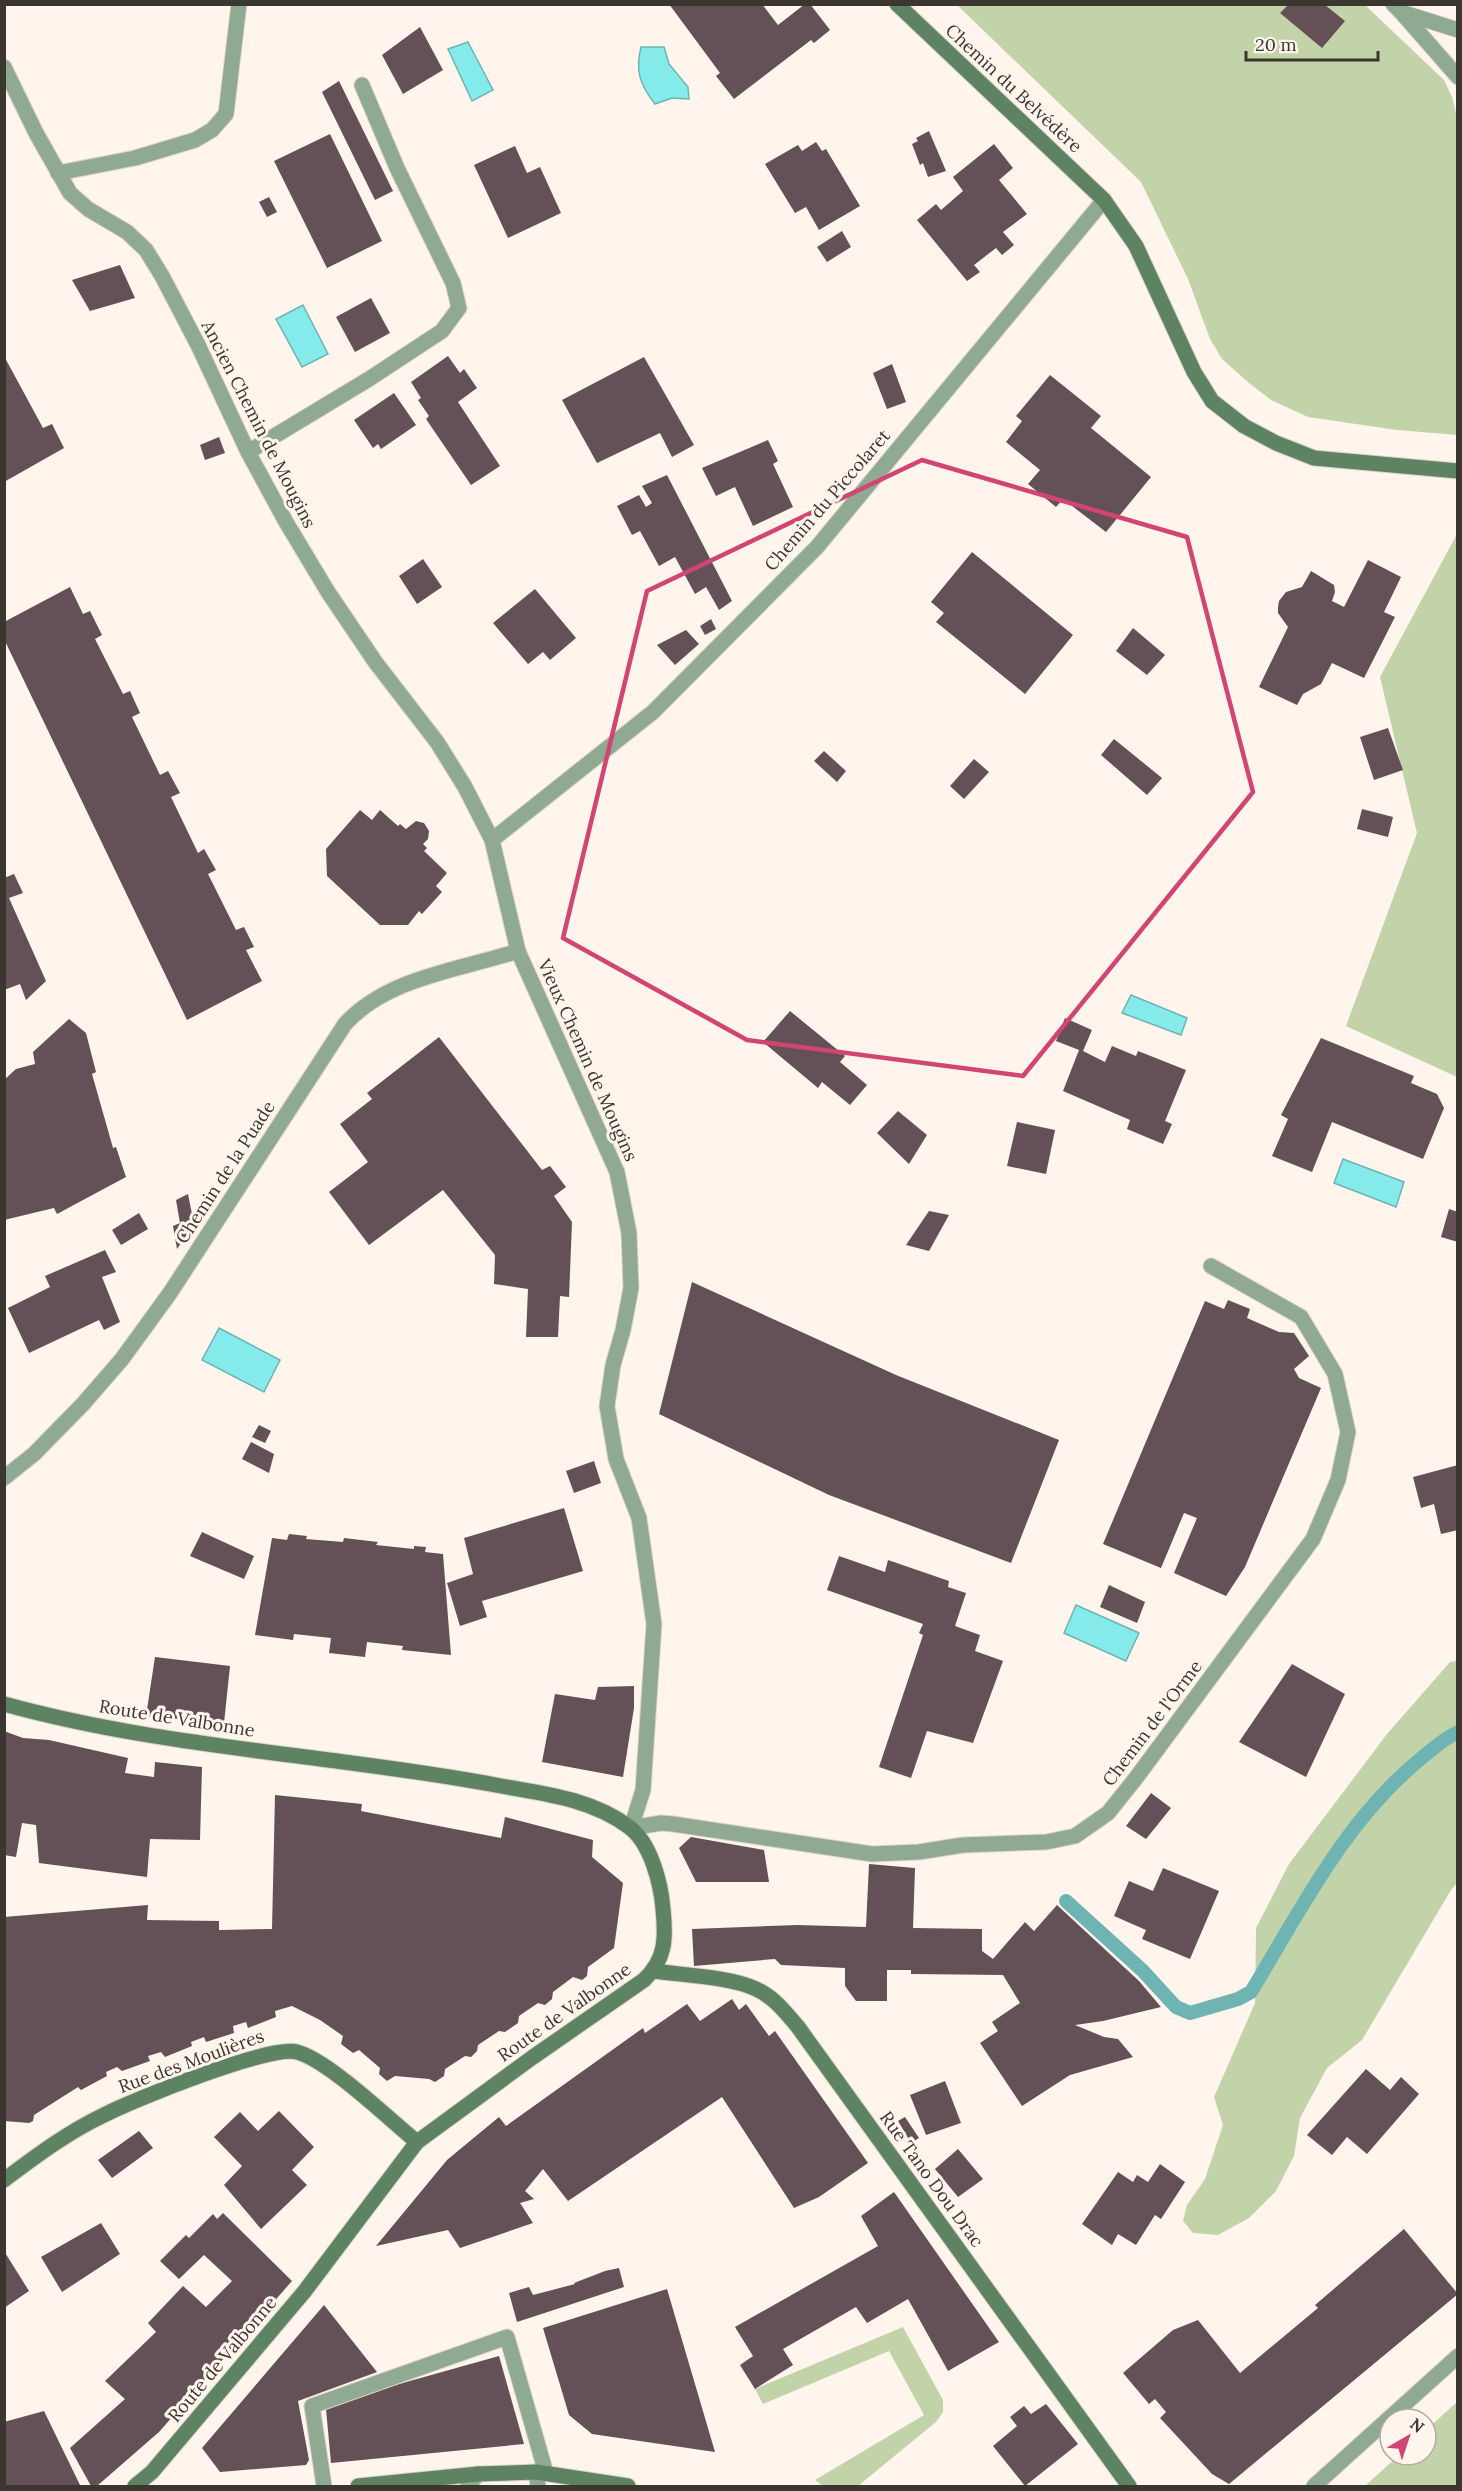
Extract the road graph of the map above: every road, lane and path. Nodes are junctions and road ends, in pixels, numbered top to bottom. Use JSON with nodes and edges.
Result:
{"nodes":[{"id":1,"x":239,"y":4,"type":"edge"},
{"id":2,"x":897,"y":4,"type":"edge"},
{"id":3,"x":1397,"y":8,"type":"edge"},
{"id":4,"x":1458,"y":30,"type":"edge"},
{"id":5,"x":4,"y":67,"type":"edge"},
{"id":6,"x":1458,"y":77,"type":"edge"},
{"id":7,"x":362,"y":85,"type":"dead end"},
{"id":8,"x":58,"y":173,"type":"junction"},
{"id":9,"x":1104,"y":200,"type":"junction"},
{"id":10,"x":248,"y":452,"type":"junction"},
{"id":11,"x":1458,"y":471,"type":"edge"},
{"id":12,"x":492,"y":840,"type":"junction"},
{"id":13,"x":518,"y":951,"type":"junction"},
{"id":14,"x":1211,"y":1266,"type":"dead end"},
{"id":15,"x":4,"y":1478,"type":"edge"},
{"id":16,"x":4,"y":1704,"type":"edge"},
{"id":17,"x":631,"y":1828,"type":"junction"},
{"id":18,"x":654,"y":1971,"type":"junction"},
{"id":19,"x":417,"y":2142,"type":"junction"},
{"id":20,"x":4,"y":2180,"type":"edge"},
{"id":21,"x":1458,"y":2356,"type":"edge"},
{"id":22,"x":540,"y":2477,"type":"edge"},
{"id":23,"x":473,"y":2480,"type":"edge"},
{"id":24,"x":135,"y":2487,"type":"edge"},
{"id":25,"x":324,"y":2487,"type":"edge"},
{"id":26,"x":358,"y":2487,"type":"edge"},
{"id":27,"x":628,"y":2487,"type":"edge"},
{"id":28,"x":1129,"y":2487,"type":"edge"},
{"id":29,"x":1314,"y":2487,"type":"edge"}],
"edges":[{"from":1,"to":8,"type":"street"},
{"from":2,"to":9,"type":"street","name":"Chemin du Belvédère"},
{"from":3,"to":4,"type":"street"},
{"from":3,"to":6,"type":"street"},
{"from":5,"to":8,"type":"street","name":"Ancien Chemin de Mougins"},
{"from":7,"to":10,"type":"street"},
{"from":8,"to":10,"type":"street","name":"Ancien Chemin de Mougins"},
{"from":9,"to":11,"type":"street","name":"Chemin du Belvédère"},
{"from":9,"to":12,"type":"street","name":"Chemin du Piccolaret"},
{"from":10,"to":12,"type":"street","name":"Ancien Chemin de Mougins"},
{"from":12,"to":13,"type":"street","name":"Vieux Chemin de Mougins"},
{"from":13,"to":15,"type":"street","name":"Chemin de la Puade"},
{"from":13,"to":17,"type":"street","name":"Vieux Chemin de Mougins"},
{"from":14,"to":17,"type":"street","name":"Chemin de l'Orme"},
{"from":16,"to":17,"type":"street","name":"Route de Valbonne"},
{"from":17,"to":18,"type":"street","name":"Route de Valbonne"},
{"from":18,"to":19,"type":"street","name":"Route de Valbonne"},
{"from":18,"to":28,"type":"street","name":"Rue Tano Dou Drac"},
{"from":19,"to":20,"type":"street","name":"Rue des Moulières"},
{"from":19,"to":24,"type":"street","name":"Route de Valbonne"},
{"from":21,"to":29,"type":"street"},
{"from":22,"to":23,"type":"street"},
{"from":22,"to":25,"type":"street"},
{"from":22,"to":27,"type":"street"},
{"from":23,"to":26,"type":"street"}]}
